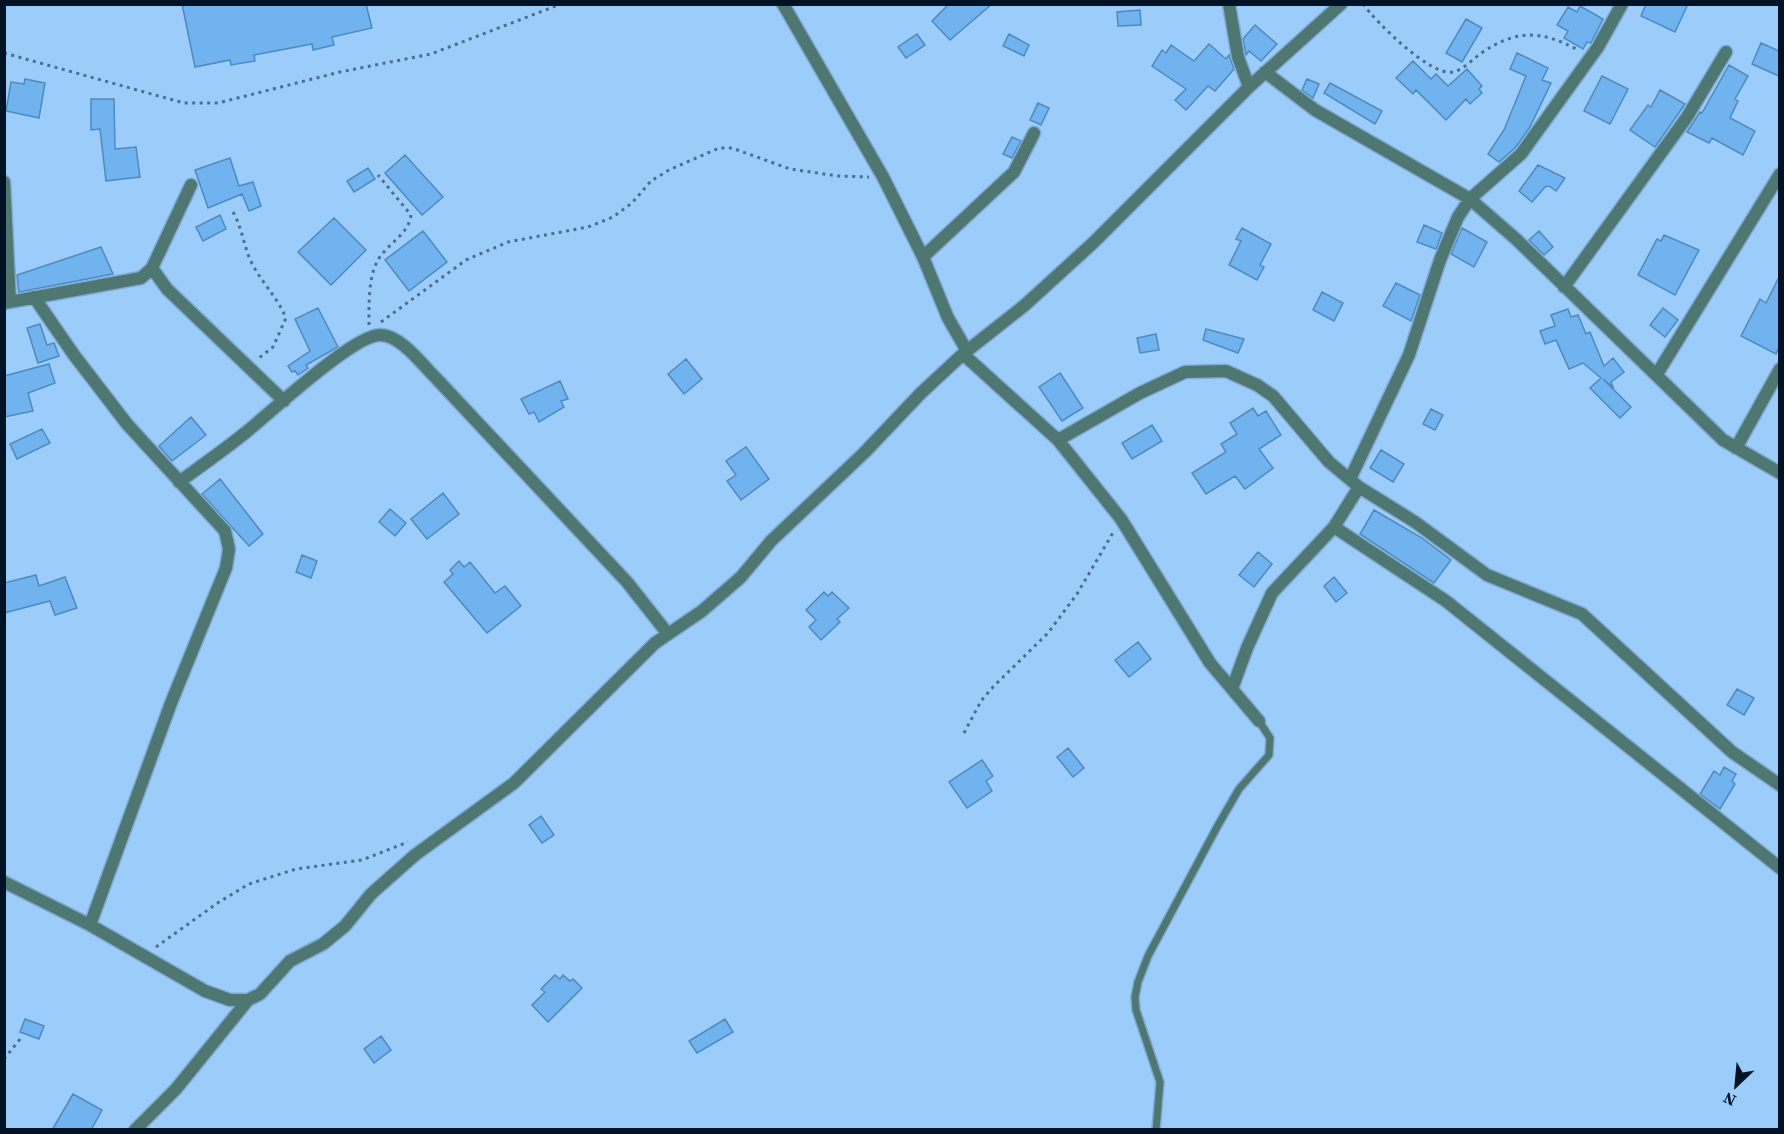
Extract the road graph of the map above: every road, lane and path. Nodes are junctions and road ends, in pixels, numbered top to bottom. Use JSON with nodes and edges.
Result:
{"nodes":[{"id":1,"x":561,"y":4,"type":"edge"},
{"id":2,"x":783,"y":4,"type":"edge"},
{"id":3,"x":1229,"y":4,"type":"edge"},
{"id":4,"x":1341,"y":4,"type":"edge"},
{"id":5,"x":1363,"y":4,"type":"edge"},
{"id":6,"x":1622,"y":4,"type":"edge"},
{"id":7,"x":1726,"y":52,"type":"dead end"},
{"id":8,"x":4,"y":53,"type":"edge"},
{"id":9,"x":1590,"y":57,"type":"junction"},
{"id":10,"x":1265,"y":72,"type":"junction"},
{"id":11,"x":1249,"y":87,"type":"junction"},
{"id":12,"x":1034,"y":133,"type":"dead end"},
{"id":13,"x":1779,"y":174,"type":"edge"},
{"id":14,"x":378,"y":175,"type":"dead end"},
{"id":15,"x":883,"y":177,"type":"junction"},
{"id":16,"x":4,"y":182,"type":"edge"},
{"id":17,"x":191,"y":185,"type":"dead end"},
{"id":18,"x":1470,"y":200,"type":"junction"},
{"id":19,"x":233,"y":212,"type":"dead end"},
{"id":20,"x":923,"y":257,"type":"junction"},
{"id":21,"x":152,"y":268,"type":"junction"},
{"id":22,"x":1564,"y":287,"type":"junction"},
{"id":23,"x":34,"y":297,"type":"junction"},
{"id":24,"x":7,"y":302,"type":"edge"},
{"id":25,"x":965,"y":352,"type":"junction"},
{"id":26,"x":249,"y":367,"type":"junction"},
{"id":27,"x":1779,"y":369,"type":"edge"},
{"id":28,"x":1657,"y":374,"type":"junction"},
{"id":29,"x":284,"y":401,"type":"junction"},
{"id":30,"x":1058,"y":440,"type":"junction"},
{"id":31,"x":1736,"y":448,"type":"junction"},
{"id":32,"x":1779,"y":473,"type":"edge"},
{"id":33,"x":179,"y":482,"type":"junction"},
{"id":34,"x":1355,"y":483,"type":"junction"},
{"id":35,"x":1121,"y":519,"type":"junction"},
{"id":36,"x":1334,"y":527,"type":"junction"},
{"id":37,"x":668,"y":634,"type":"junction"},
{"id":38,"x":1232,"y":689,"type":"junction"},
{"id":39,"x":1259,"y":721,"type":"joint"},
{"id":40,"x":964,"y":733,"type":"dead end"},
{"id":41,"x":1779,"y":785,"type":"edge"},
{"id":42,"x":416,"y":838,"type":"dead end"},
{"id":43,"x":1779,"y":868,"type":"edge"},
{"id":44,"x":4,"y":882,"type":"edge"},
{"id":45,"x":90,"y":925,"type":"junction"},
{"id":46,"x":145,"y":955,"type":"junction"},
{"id":47,"x":248,"y":1000,"type":"junction"},
{"id":48,"x":21,"y":1038,"type":"dead end"},
{"id":49,"x":4,"y":1059,"type":"edge"},
{"id":50,"x":135,"y":1130,"type":"edge"},
{"id":51,"x":1156,"y":1130,"type":"edge"}],
"edges":[{"from":1,"to":8,"type":"path"},
{"from":2,"to":15,"type":"street"},
{"from":3,"to":11,"type":"street"},
{"from":4,"to":10,"type":"street"},
{"from":5,"to":9,"type":"path"},
{"from":6,"to":9,"type":"street"},
{"from":7,"to":22,"type":"street"},
{"from":9,"to":18,"type":"street"},
{"from":10,"to":11,"type":"street"},
{"from":10,"to":18,"type":"street"},
{"from":11,"to":25,"type":"street"},
{"from":12,"to":20,"type":"street"},
{"from":13,"to":28,"type":"street"},
{"from":14,"to":15,"type":"path"},
{"from":15,"to":20,"type":"street"},
{"from":16,"to":24,"type":"street"},
{"from":17,"to":21,"type":"street"},
{"from":18,"to":22,"type":"street"},
{"from":18,"to":34,"type":"street"},
{"from":19,"to":26,"type":"path"},
{"from":20,"to":25,"type":"street"},
{"from":21,"to":23,"type":"street"},
{"from":21,"to":26,"type":"street"},
{"from":22,"to":28,"type":"street"},
{"from":23,"to":24,"type":"street"},
{"from":23,"to":33,"type":"street"},
{"from":25,"to":30,"type":"street"},
{"from":25,"to":37,"type":"street"},
{"from":26,"to":29,"type":"street"},
{"from":27,"to":31,"type":"street"},
{"from":28,"to":31,"type":"street"},
{"from":29,"to":33,"type":"street"},
{"from":29,"to":37,"type":"street"},
{"from":30,"to":34,"type":"street"},
{"from":30,"to":35,"type":"street"},
{"from":31,"to":32,"type":"street"},
{"from":33,"to":45,"type":"street"},
{"from":34,"to":36,"type":"street"},
{"from":34,"to":41,"type":"street"},
{"from":35,"to":38,"type":"street"},
{"from":35,"to":40,"type":"path"},
{"from":36,"to":38,"type":"street"},
{"from":36,"to":43,"type":"street"},
{"from":37,"to":47,"type":"street"},
{"from":38,"to":39,"type":"street"},
{"from":39,"to":51,"type":"lane"},
{"from":42,"to":46,"type":"path"},
{"from":44,"to":45,"type":"street"},
{"from":45,"to":46,"type":"street"},
{"from":46,"to":47,"type":"street"},
{"from":47,"to":50,"type":"street"},
{"from":48,"to":49,"type":"path"}]}
